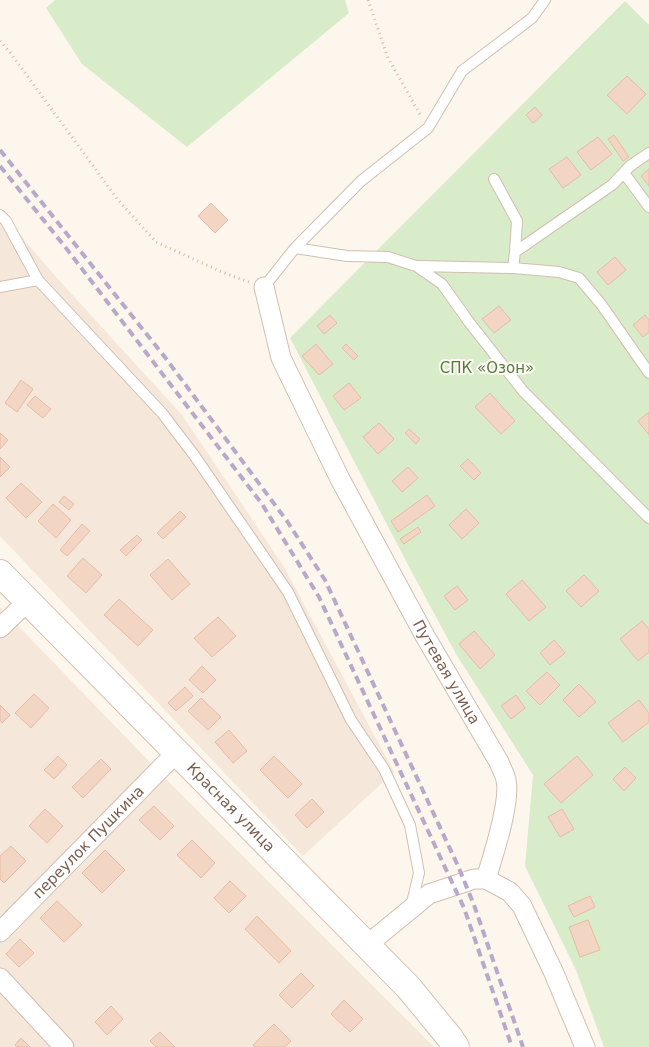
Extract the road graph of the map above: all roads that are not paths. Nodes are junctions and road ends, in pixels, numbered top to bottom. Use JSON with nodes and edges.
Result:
{"nodes":[{"id":1,"x":545,"y":0,"type":"edge"},
{"id":2,"x":649,"y":152,"type":"edge"},
{"id":3,"x":624,"y":173,"type":"junction"},
{"id":4,"x":494,"y":179,"type":"dead end"},
{"id":5,"x":649,"y":207,"type":"edge"},
{"id":6,"x":0,"y":215,"type":"edge"},
{"id":7,"x":296,"y":248,"type":"junction"},
{"id":8,"x":515,"y":252,"type":"junction"},
{"id":9,"x":416,"y":266,"type":"junction"},
{"id":10,"x":513,"y":268,"type":"junction"},
{"id":11,"x":38,"y":280,"type":"junction"},
{"id":12,"x":0,"y":287,"type":"edge"},
{"id":13,"x":264,"y":287,"type":"joint"},
{"id":14,"x":649,"y":373,"type":"edge"},
{"id":15,"x":649,"y":518,"type":"edge"},
{"id":16,"x":0,"y":573,"type":"edge"},
{"id":17,"x":27,"y":602,"type":"junction"},
{"id":18,"x":0,"y":628,"type":"edge"},
{"id":19,"x":177,"y":752,"type":"junction"},
{"id":20,"x":486,"y":879,"type":"junction"},
{"id":21,"x":411,"y":907,"type":"junction"},
{"id":22,"x":0,"y":932,"type":"edge"},
{"id":23,"x":367,"y":946,"type":"junction"},
{"id":24,"x":0,"y":978,"type":"edge"},
{"id":25,"x":64,"y":1047,"type":"edge"},
{"id":26,"x":456,"y":1047,"type":"edge"},
{"id":27,"x":585,"y":1047,"type":"edge"}],
"edges":[{"from":1,"to":7,"type":"lane"},
{"from":2,"to":3,"type":"lane"},
{"from":3,"to":5,"type":"lane"},
{"from":3,"to":8,"type":"lane"},
{"from":4,"to":8,"type":"lane"},
{"from":6,"to":11,"type":"lane"},
{"from":7,"to":9,"type":"lane"},
{"from":7,"to":13,"type":"lane"},
{"from":8,"to":10,"type":"lane"},
{"from":9,"to":10,"type":"lane"},
{"from":9,"to":15,"type":"lane"},
{"from":10,"to":14,"type":"lane"},
{"from":11,"to":12,"type":"lane"},
{"from":11,"to":21,"type":"lane"},
{"from":13,"to":20,"type":"street","name":"Путевая улица"},
{"from":16,"to":17,"type":"main road","name":"Красная улица"},
{"from":17,"to":18,"type":"street"},
{"from":17,"to":19,"type":"main road","name":"Красная улица"},
{"from":19,"to":22,"type":"street","name":"переулок Пушкина"},
{"from":19,"to":23,"type":"main road","name":"Красная улица"},
{"from":20,"to":21,"type":"street"},
{"from":20,"to":27,"type":"street"},
{"from":21,"to":23,"type":"street"},
{"from":23,"to":26,"type":"main road","name":"Красная улица"},
{"from":24,"to":25,"type":"street"}]}
